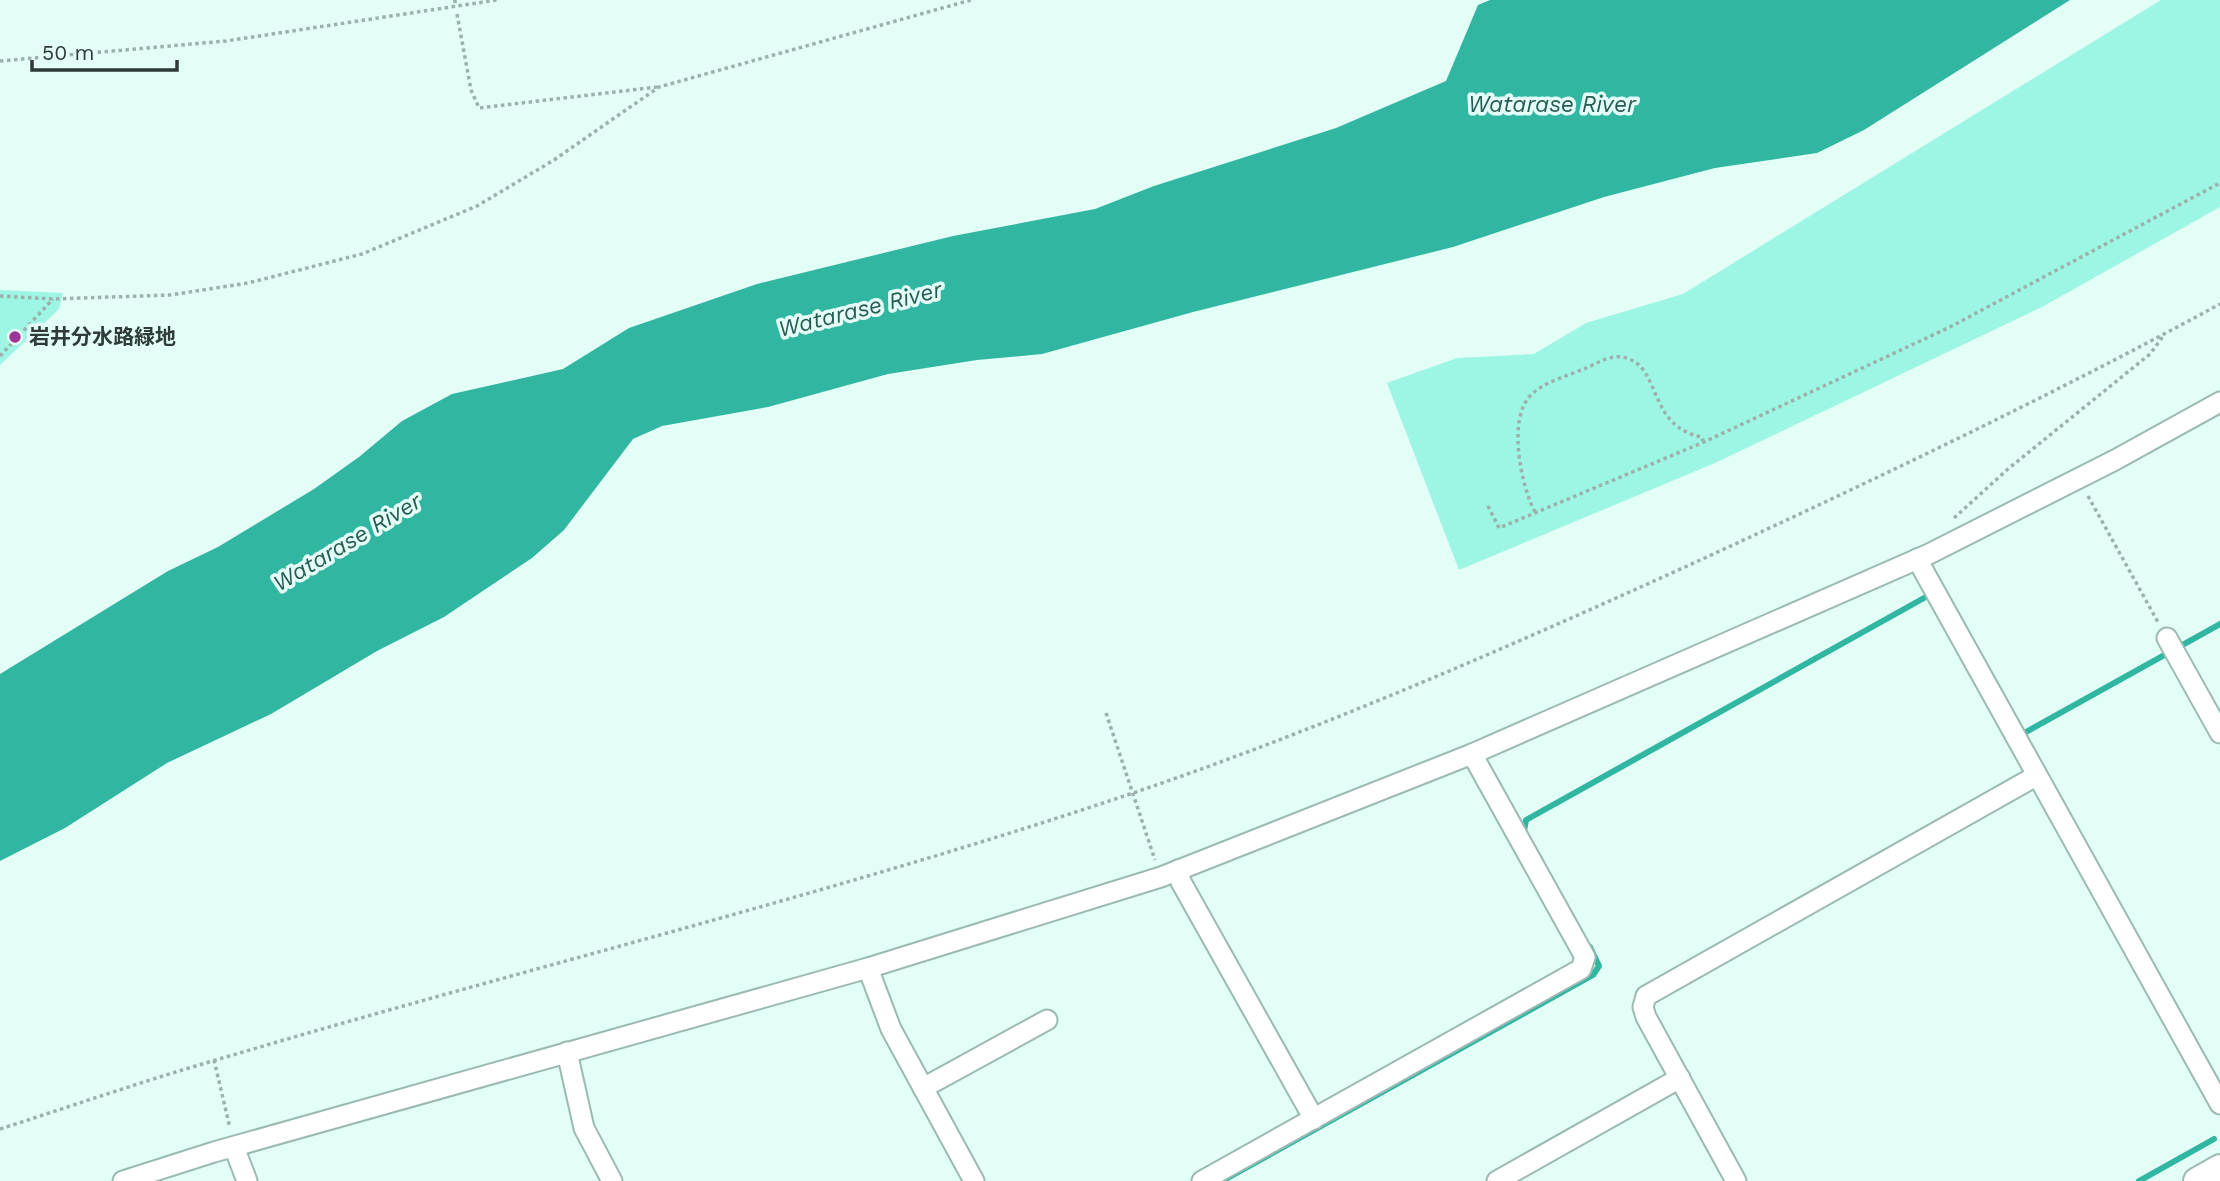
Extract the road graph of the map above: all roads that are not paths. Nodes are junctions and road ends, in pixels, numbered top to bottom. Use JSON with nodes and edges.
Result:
{"nodes":[{"id":1,"x":2220,"y":402,"type":"edge"},
{"id":2,"x":1917,"y":559,"type":"junction"},
{"id":3,"x":2167,"y":638,"type":"road end"},
{"id":4,"x":2220,"y":733,"type":"edge"},
{"id":5,"x":1472,"y":754,"type":"junction"},
{"id":6,"x":2036,"y":776,"type":"junction"},
{"id":7,"x":1178,"y":870,"type":"junction"},
{"id":8,"x":868,"y":968,"type":"junction"},
{"id":9,"x":1047,"y":1020,"type":"dead end"},
{"id":10,"x":567,"y":1052,"type":"junction"},
{"id":11,"x":1680,"y":1078,"type":"junction"},
{"id":12,"x":923,"y":1087,"type":"junction"},
{"id":13,"x":2220,"y":1104,"type":"edge"},
{"id":14,"x":1314,"y":1119,"type":"junction"},
{"id":15,"x":234,"y":1147,"type":"junction"},
{"id":16,"x":2220,"y":1168,"type":"edge"},
{"id":17,"x":123,"y":1181,"type":"edge"},
{"id":18,"x":247,"y":1181,"type":"edge"},
{"id":19,"x":612,"y":1181,"type":"edge"},
{"id":20,"x":974,"y":1181,"type":"edge"},
{"id":21,"x":1202,"y":1181,"type":"edge"},
{"id":22,"x":1497,"y":1181,"type":"edge"},
{"id":23,"x":1736,"y":1181,"type":"edge"},
{"id":24,"x":2197,"y":1181,"type":"edge"}],
"edges":[{"from":1,"to":2,"type":"street"},
{"from":2,"to":5,"type":"street"},
{"from":2,"to":6,"type":"street"},
{"from":3,"to":4,"type":"street"},
{"from":5,"to":7,"type":"street"},
{"from":5,"to":14,"type":"street"},
{"from":6,"to":11,"type":"street"},
{"from":6,"to":13,"type":"street"},
{"from":7,"to":8,"type":"street"},
{"from":7,"to":14,"type":"street"},
{"from":8,"to":10,"type":"street"},
{"from":8,"to":12,"type":"street"},
{"from":9,"to":12,"type":"street"},
{"from":10,"to":15,"type":"street"},
{"from":10,"to":19,"type":"street"},
{"from":11,"to":22,"type":"street"},
{"from":11,"to":23,"type":"street"},
{"from":12,"to":20,"type":"street"},
{"from":14,"to":21,"type":"street"},
{"from":15,"to":17,"type":"street"},
{"from":15,"to":18,"type":"street"},
{"from":16,"to":24,"type":"main road"}]}
